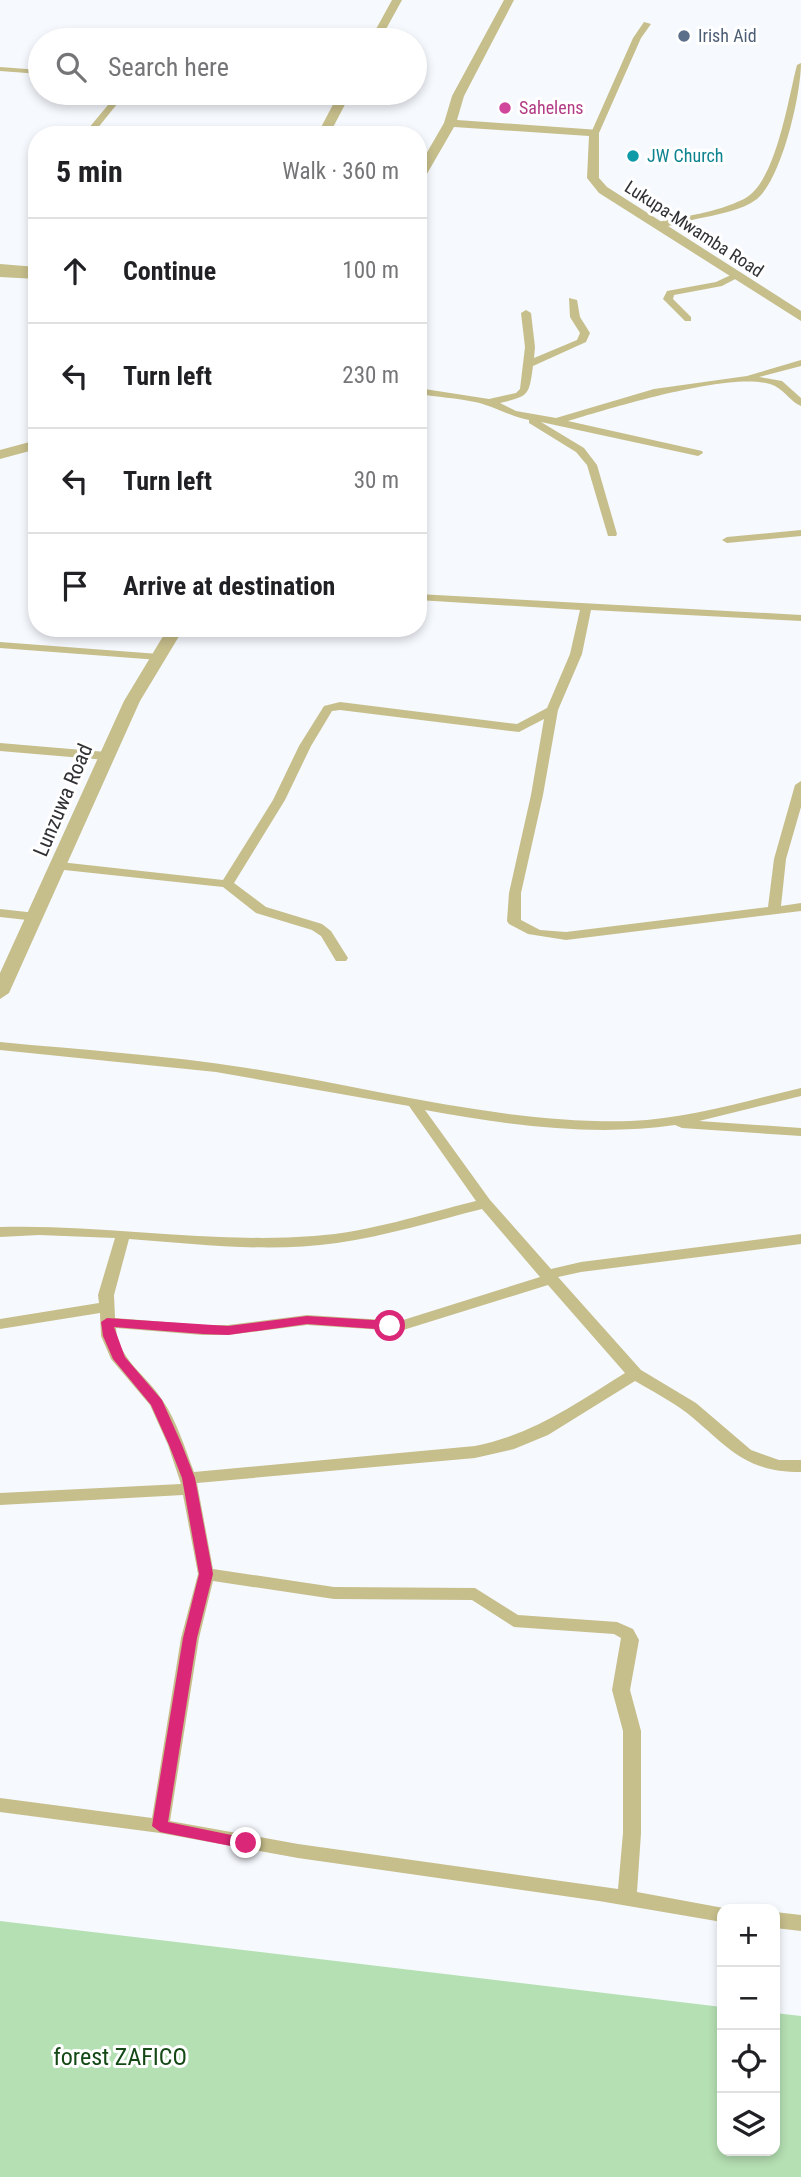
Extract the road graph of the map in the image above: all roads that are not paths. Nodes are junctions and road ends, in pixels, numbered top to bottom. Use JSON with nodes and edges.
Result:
{"nodes":[{"id":1,"x":397,"y":0,"type":"edge"},
{"id":2,"x":509,"y":0,"type":"edge"},
{"id":3,"x":647,"y":24,"type":"dead end"},
{"id":4,"x":381,"y":28,"type":"edge"},
{"id":5,"x":801,"y":65,"type":"edge"},
{"id":6,"x":0,"y":69,"type":"edge"},
{"id":7,"x":28,"y":71,"type":"edge"},
{"id":8,"x":112,"y":105,"type":"edge"},
{"id":9,"x":339,"y":105,"type":"edge"},
{"id":10,"x":450,"y":123,"type":"junction"},
{"id":11,"x":94,"y":126,"type":"edge"},
{"id":12,"x":328,"y":126,"type":"edge"},
{"id":13,"x":595,"y":133,"type":"junction"},
{"id":14,"x":427,"y":163,"type":"edge"},
{"id":15,"x":657,"y":225,"type":"junction"},
{"id":16,"x":0,"y":267,"type":"edge"},
{"id":17,"x":28,"y":272,"type":"edge"},
{"id":18,"x":0,"y":273,"type":"edge"},
{"id":19,"x":28,"y":273,"type":"edge"},
{"id":20,"x":736,"y":276,"type":"junction"},
{"id":21,"x":572,"y":300,"type":"dead end"},
{"id":22,"x":526,"y":313,"type":"dead end"},
{"id":23,"x":801,"y":317,"type":"edge"},
{"id":24,"x":688,"y":319,"type":"dead end"},
{"id":25,"x":801,"y":363,"type":"edge"},
{"id":26,"x":528,"y":364,"type":"junction"},
{"id":27,"x":744,"y":378,"type":"junction"},
{"id":28,"x":427,"y":392,"type":"edge"},
{"id":29,"x":491,"y":402,"type":"junction"},
{"id":30,"x":801,"y":403,"type":"edge"},
{"id":31,"x":532,"y":420,"type":"junction"},
{"id":32,"x":556,"y":421,"type":"junction"},
{"id":33,"x":28,"y":447,"type":"edge"},
{"id":34,"x":698,"y":453,"type":"dead end"},
{"id":35,"x":0,"y":455,"type":"edge"},
{"id":36,"x":801,"y":533,"type":"edge"},
{"id":37,"x":612,"y":534,"type":"dead end"},
{"id":38,"x":727,"y":540,"type":"dead end"},
{"id":39,"x":427,"y":598,"type":"edge"},
{"id":40,"x":586,"y":607,"type":"junction"},
{"id":41,"x":801,"y":618,"type":"edge"},
{"id":42,"x":171,"y":637,"type":"edge"},
{"id":43,"x":0,"y":645,"type":"edge"},
{"id":44,"x":159,"y":657,"type":"junction"},
{"id":45,"x":552,"y":710,"type":"junction"},
{"id":46,"x":0,"y":747,"type":"edge"},
{"id":47,"x":106,"y":756,"type":"junction"},
{"id":48,"x":801,"y":785,"type":"edge"},
{"id":49,"x":60,"y":866,"type":"junction"},
{"id":50,"x":227,"y":884,"type":"junction"},
{"id":51,"x":801,"y":907,"type":"edge"},
{"id":52,"x":774,"y":911,"type":"junction"},
{"id":53,"x":0,"y":914,"type":"edge"},
{"id":54,"x":36,"y":917,"type":"junction"},
{"id":55,"x":341,"y":958,"type":"dead end"},
{"id":56,"x":0,"y":993,"type":"edge"},
{"id":57,"x":0,"y":1046,"type":"edge"},
{"id":58,"x":801,"y":1092,"type":"edge"},
{"id":59,"x":414,"y":1104,"type":"junction"},
{"id":60,"x":666,"y":1122,"type":"junction"},
{"id":61,"x":801,"y":1132,"type":"edge"},
{"id":62,"x":485,"y":1203,"type":"junction"},
{"id":63,"x":0,"y":1232,"type":"edge"},
{"id":64,"x":123,"y":1235,"type":"junction"},
{"id":65,"x":801,"y":1239,"type":"edge"},
{"id":66,"x":548,"y":1277,"type":"junction"},
{"id":67,"x":106,"y":1315,"type":"junction"},
{"id":68,"x":0,"y":1324,"type":"edge"},
{"id":69,"x":635,"y":1374,"type":"junction"},
{"id":70,"x":801,"y":1466,"type":"edge"},
{"id":71,"x":189,"y":1483,"type":"junction"},
{"id":72,"x":0,"y":1499,"type":"edge"},
{"id":73,"x":206,"y":1574,"type":"junction"},
{"id":74,"x":0,"y":1805,"type":"edge"},
{"id":75,"x":160,"y":1826,"type":"junction"},
{"id":76,"x":627,"y":1898,"type":"junction"},
{"id":77,"x":717,"y":1913,"type":"edge"},
{"id":78,"x":780,"y":1921,"type":"edge"},
{"id":79,"x":801,"y":1923,"type":"edge"}],
"edges":[{"from":1,"to":4,"type":"street"},
{"from":2,"to":10,"type":"street"},
{"from":3,"to":13,"type":"street"},
{"from":5,"to":15,"type":"street"},
{"from":6,"to":7,"type":"street"},
{"from":8,"to":11,"type":"street"},
{"from":9,"to":12,"type":"street"},
{"from":10,"to":13,"type":"street"},
{"from":10,"to":14,"type":"street"},
{"from":13,"to":15,"type":"street","name":"Lukupa-Mwamba Road"},
{"from":15,"to":20,"type":"street","name":"Lukupa-Mwamba Road"},
{"from":16,"to":17,"type":"street"},
{"from":18,"to":19,"type":"street"},
{"from":20,"to":23,"type":"street","name":"Lukupa-Mwamba Road"},
{"from":20,"to":24,"type":"street"},
{"from":21,"to":26,"type":"street"},
{"from":22,"to":26,"type":"street"},
{"from":25,"to":27,"type":"street"},
{"from":26,"to":29,"type":"street"},
{"from":27,"to":30,"type":"street"},
{"from":27,"to":32,"type":"street"},
{"from":28,"to":29,"type":"street"},
{"from":29,"to":31,"type":"street"},
{"from":31,"to":32,"type":"street"},
{"from":31,"to":37,"type":"street"},
{"from":32,"to":34,"type":"street"},
{"from":33,"to":35,"type":"street"},
{"from":36,"to":38,"type":"street"},
{"from":39,"to":40,"type":"street"},
{"from":40,"to":41,"type":"street"},
{"from":40,"to":45,"type":"street"},
{"from":42,"to":44,"type":"street","name":"Lunzuwa Road"},
{"from":43,"to":44,"type":"street"},
{"from":44,"to":47,"type":"street","name":"Lunzuwa Road"},
{"from":45,"to":50,"type":"street"},
{"from":45,"to":52,"type":"street"},
{"from":46,"to":47,"type":"street"},
{"from":47,"to":49,"type":"street","name":"Lunzuwa Road"},
{"from":48,"to":52,"type":"street"},
{"from":49,"to":50,"type":"street"},
{"from":49,"to":54,"type":"street","name":"Lunzuwa Road"},
{"from":50,"to":55,"type":"street"},
{"from":51,"to":52,"type":"street"},
{"from":53,"to":54,"type":"street"},
{"from":54,"to":56,"type":"street","name":"Lunzuwa Road"},
{"from":57,"to":59,"type":"street"},
{"from":58,"to":60,"type":"street"},
{"from":59,"to":60,"type":"street"},
{"from":59,"to":62,"type":"street"},
{"from":60,"to":61,"type":"street"},
{"from":62,"to":64,"type":"street"},
{"from":62,"to":66,"type":"street"},
{"from":63,"to":64,"type":"street"},
{"from":64,"to":67,"type":"street"},
{"from":65,"to":66,"type":"street"},
{"from":66,"to":67,"type":"street"},
{"from":66,"to":69,"type":"street"},
{"from":67,"to":68,"type":"street"},
{"from":67,"to":71,"type":"street"},
{"from":69,"to":70,"type":"street"},
{"from":69,"to":71,"type":"street"},
{"from":71,"to":72,"type":"street"},
{"from":71,"to":73,"type":"street"},
{"from":73,"to":75,"type":"street"},
{"from":73,"to":76,"type":"street"},
{"from":74,"to":75,"type":"street"},
{"from":75,"to":76,"type":"street"},
{"from":76,"to":77,"type":"street"},
{"from":78,"to":79,"type":"street"}]}
